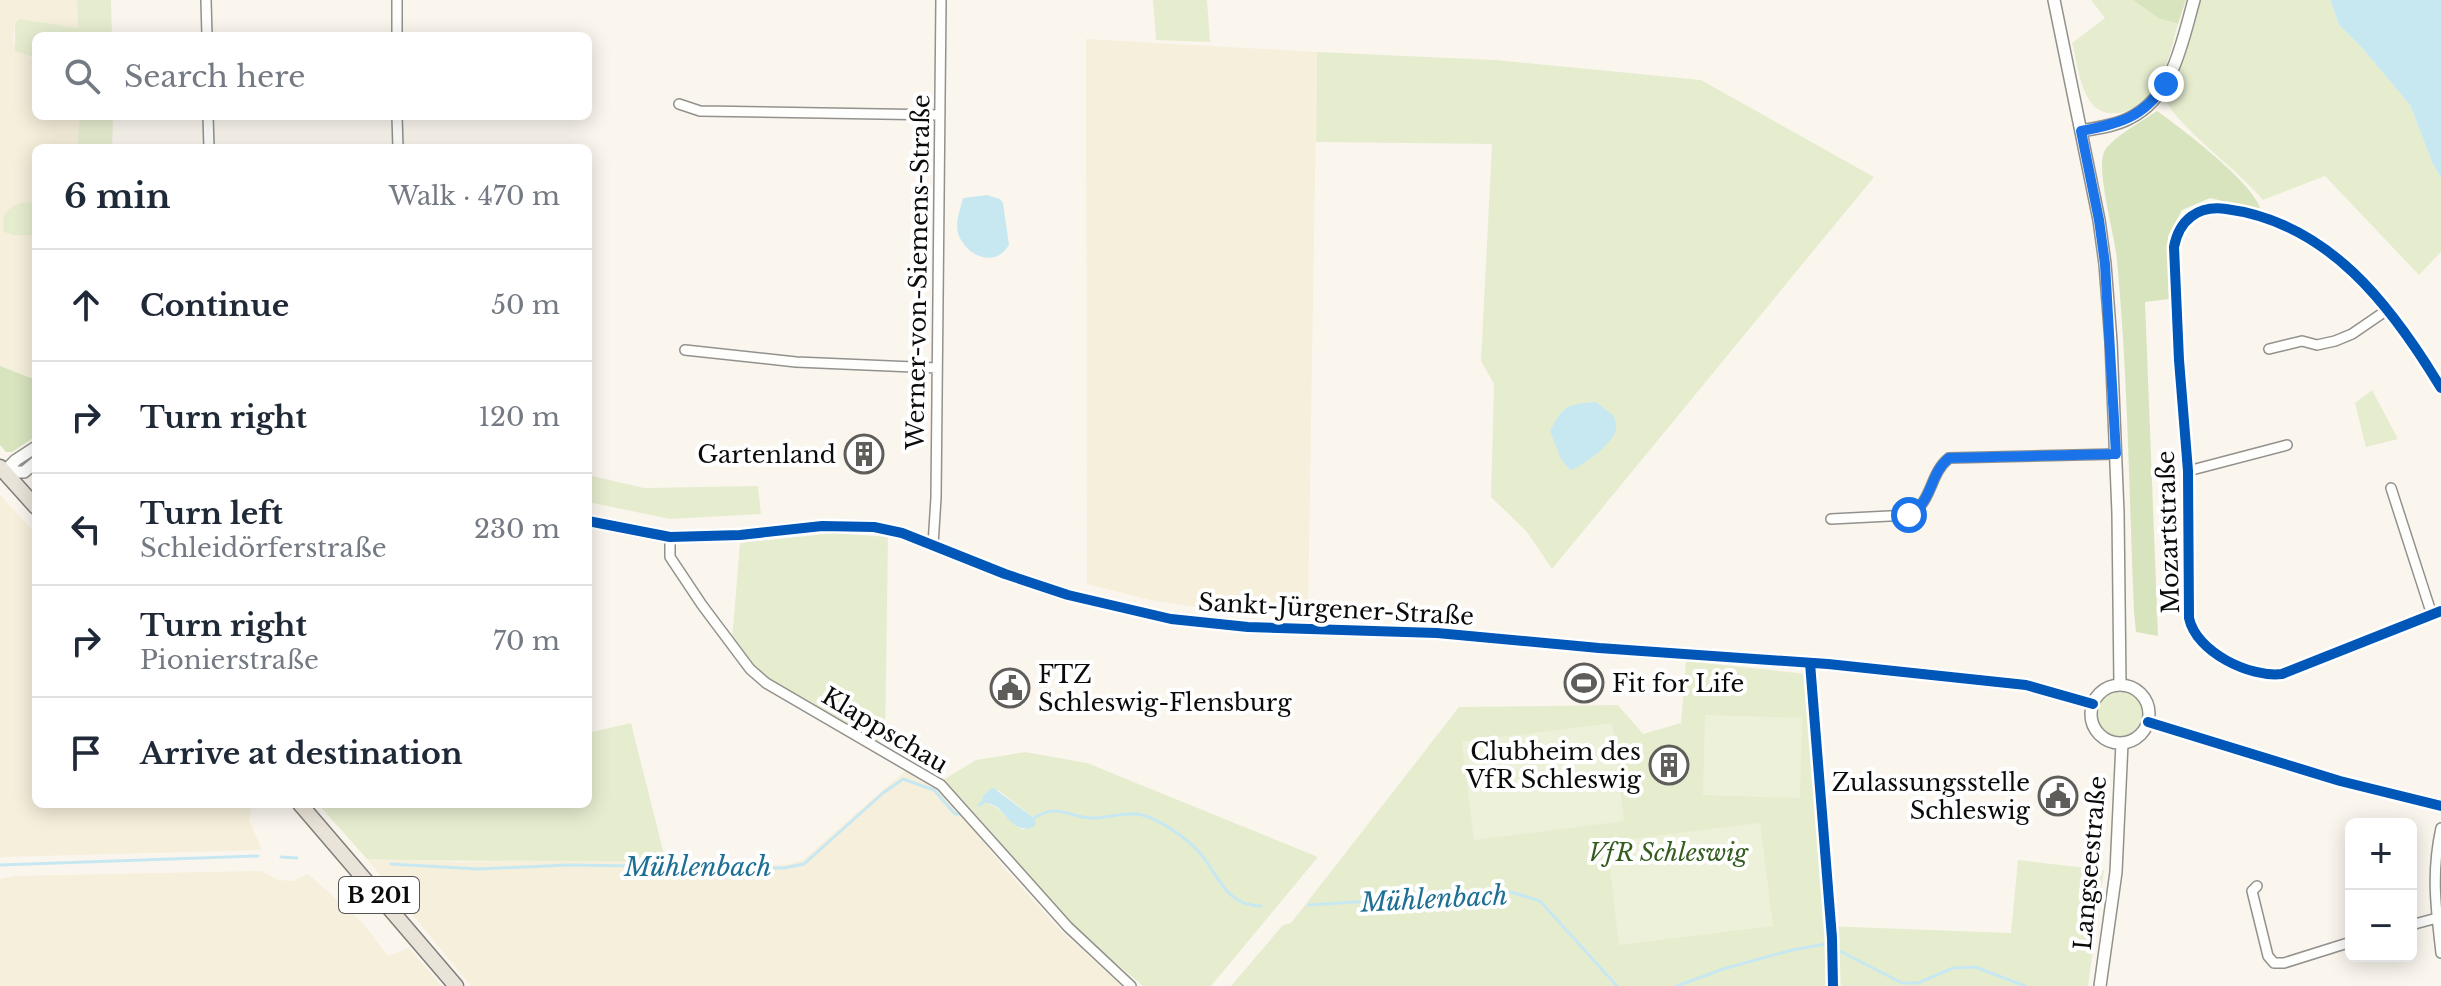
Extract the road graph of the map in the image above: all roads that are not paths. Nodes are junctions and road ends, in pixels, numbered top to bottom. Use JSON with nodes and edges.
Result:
{"nodes":[{"id":1,"x":206,"y":0,"type":"edge"},
{"id":2,"x":397,"y":0,"type":"edge"},
{"id":3,"x":941,"y":0,"type":"edge"},
{"id":4,"x":2054,"y":0,"type":"edge"},
{"id":5,"x":2194,"y":0,"type":"edge"},
{"id":6,"x":207,"y":32,"type":"edge"},
{"id":7,"x":397,"y":32,"type":"edge"},
{"id":8,"x":679,"y":104,"type":"dead end"},
{"id":9,"x":940,"y":115,"type":"junction"},
{"id":10,"x":208,"y":120,"type":"edge"},
{"id":11,"x":397,"y":120,"type":"edge"},
{"id":12,"x":2081,"y":131,"type":"junction"},
{"id":13,"x":209,"y":144,"type":"edge"},
{"id":14,"x":398,"y":144,"type":"edge"},
{"id":15,"x":2387,"y":310,"type":"junction"},
{"id":16,"x":2269,"y":349,"type":"dead end"},
{"id":17,"x":685,"y":350,"type":"dead end"},
{"id":18,"x":937,"y":368,"type":"junction"},
{"id":19,"x":2441,"y":388,"type":"edge"},
{"id":20,"x":2287,"y":445,"type":"dead end"},
{"id":21,"x":32,"y":450,"type":"edge"},
{"id":22,"x":2116,"y":454,"type":"junction"},
{"id":23,"x":32,"y":465,"type":"edge"},
{"id":24,"x":2,"y":470,"type":"edge"},
{"id":25,"x":2188,"y":471,"type":"junction"},
{"id":26,"x":2391,"y":488,"type":"dead end"},
{"id":27,"x":32,"y":503,"type":"edge"},
{"id":28,"x":1831,"y":519,"type":"dead end"},
{"id":29,"x":592,"y":522,"type":"edge"},
{"id":30,"x":670,"y":537,"type":"junction"},
{"id":31,"x":933,"y":545,"type":"junction"},
{"id":32,"x":2436,"y":613,"type":"edge"},
{"id":33,"x":2120,"y":685,"type":"junction"},
{"id":34,"x":2093,"y":704,"type":"junction"},
{"id":35,"x":2148,"y":722,"type":"junction"},
{"id":36,"x":2122,"y":743,"type":"junction"},
{"id":37,"x":2441,"y":806,"type":"edge"},
{"id":38,"x":303,"y":808,"type":"edge"},
{"id":39,"x":2441,"y":828,"type":"edge"},
{"id":40,"x":2257,"y":886,"type":"dead end"},
{"id":41,"x":2437,"y":918,"type":"junction"},
{"id":42,"x":2417,"y":923,"type":"edge"},
{"id":43,"x":2345,"y":944,"type":"edge"},
{"id":44,"x":2441,"y":953,"type":"edge"},
{"id":45,"x":456,"y":986,"type":"edge"},
{"id":46,"x":1131,"y":986,"type":"edge"},
{"id":47,"x":2100,"y":986,"type":"edge"}],
"edges":[{"from":1,"to":6,"type":"street"},
{"from":2,"to":7,"type":"street"},
{"from":3,"to":9,"type":"street","name":"Werner-von-Siemens-Straße"},
{"from":4,"to":12,"type":"street"},
{"from":5,"to":12,"type":"street"},
{"from":8,"to":9,"type":"street"},
{"from":9,"to":18,"type":"street","name":"Werner-von-Siemens-Straße"},
{"from":10,"to":13,"type":"street"},
{"from":11,"to":14,"type":"street"},
{"from":12,"to":22,"type":"street"},
{"from":15,"to":16,"type":"street"},
{"from":15,"to":19,"type":"street","name":"Mozartstraße"},
{"from":15,"to":25,"type":"street","name":"Mozartstraße"},
{"from":17,"to":18,"type":"street"},
{"from":18,"to":31,"type":"street","name":"Werner-von-Siemens-Straße"},
{"from":20,"to":25,"type":"street"},
{"from":21,"to":24,"type":"street"},
{"from":22,"to":28,"type":"street"},
{"from":22,"to":33,"type":"street"},
{"from":23,"to":24,"type":"street"},
{"from":24,"to":27,"type":"main road"},
{"from":25,"to":32,"type":"street","name":"Mozartstraße"},
{"from":26,"to":32,"type":"street"},
{"from":29,"to":30,"type":"street","name":"Sankt-Jürgener-Straße"},
{"from":30,"to":31,"type":"street","name":"Sankt-Jürgener-Straße"},
{"from":30,"to":46,"type":"street","name":"Klappschau"},
{"from":31,"to":34,"type":"street","name":"Sankt-Jürgener-Straße"},
{"from":33,"to":34,"type":"street"},
{"from":33,"to":35,"type":"street"},
{"from":34,"to":36,"type":"street"},
{"from":35,"to":36,"type":"street"},
{"from":35,"to":37,"type":"street"},
{"from":36,"to":47,"type":"street","name":"Langseestraße"},
{"from":38,"to":45,"type":"main road","number":"B 201"},
{"from":39,"to":41,"type":"street"},
{"from":40,"to":43,"type":"street"},
{"from":41,"to":42,"type":"street"},
{"from":41,"to":44,"type":"street"}]}
